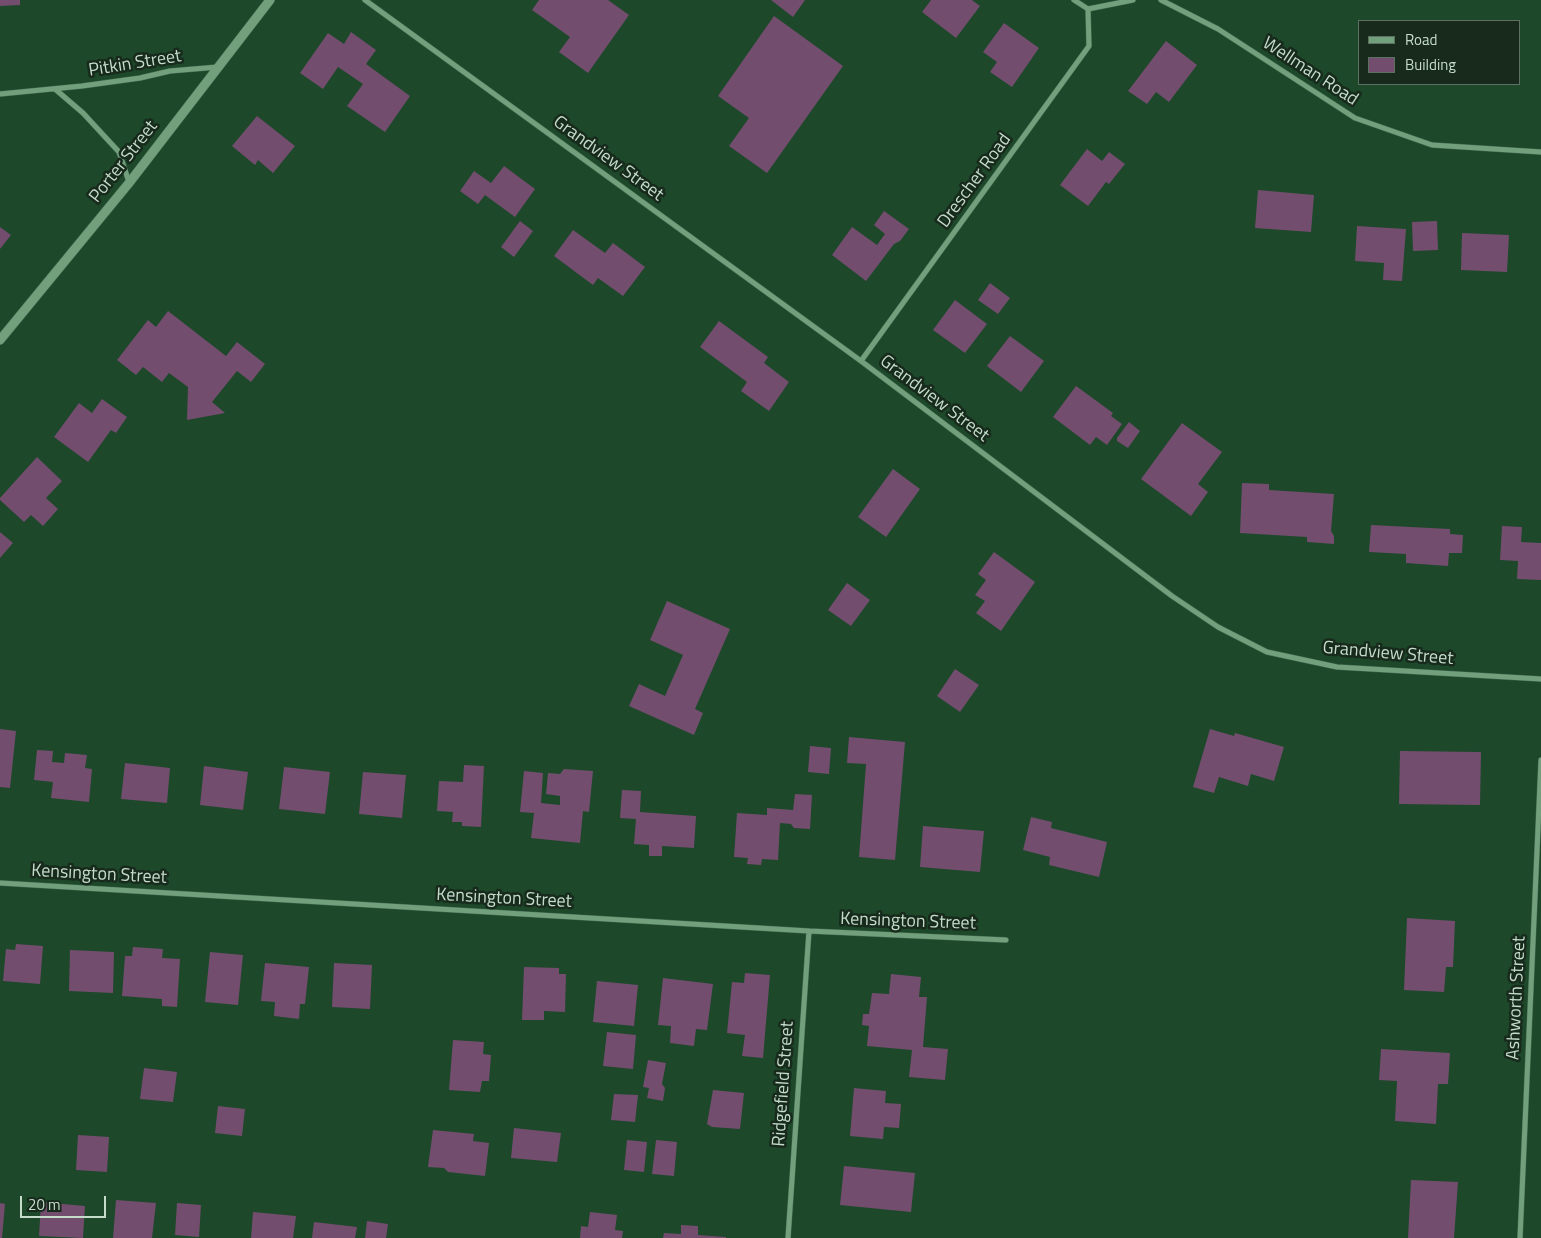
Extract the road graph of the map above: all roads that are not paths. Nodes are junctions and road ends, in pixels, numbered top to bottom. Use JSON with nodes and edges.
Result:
{"nodes":[{"id":1,"x":270,"y":0,"type":"edge"},
{"id":2,"x":365,"y":0,"type":"edge"},
{"id":3,"x":1074,"y":0,"type":"edge"},
{"id":4,"x":1133,"y":0,"type":"edge"},
{"id":5,"x":1161,"y":0,"type":"edge"},
{"id":6,"x":1088,"y":9,"type":"junction"},
{"id":7,"x":219,"y":66,"type":"junction"},
{"id":8,"x":55,"y":89,"type":"junction"},
{"id":9,"x":0,"y":94,"type":"edge"},
{"id":10,"x":1541,"y":152,"type":"edge"},
{"id":11,"x":129,"y":183,"type":"junction"},
{"id":12,"x":0,"y":340,"type":"edge"},
{"id":13,"x":861,"y":361,"type":"junction"},
{"id":14,"x":1541,"y":679,"type":"edge"},
{"id":15,"x":1541,"y":760,"type":"edge"},
{"id":16,"x":0,"y":883,"type":"edge"},
{"id":17,"x":809,"y":932,"type":"junction"},
{"id":18,"x":1006,"y":940,"type":"dead end"},
{"id":19,"x":788,"y":1238,"type":"edge"},
{"id":20,"x":1520,"y":1238,"type":"edge"}],
"edges":[{"from":1,"to":7,"type":"street","name":"Porter Street"},
{"from":2,"to":13,"type":"street","name":"Grandview Street"},
{"from":3,"to":6,"type":"street"},
{"from":4,"to":6,"type":"street"},
{"from":5,"to":10,"type":"street","name":"Wellman Road"},
{"from":6,"to":13,"type":"street","name":"Drescher Road"},
{"from":7,"to":8,"type":"street","name":"Pitkin Street"},
{"from":7,"to":11,"type":"street","name":"Porter Street"},
{"from":8,"to":9,"type":"street","name":"Pitkin Street"},
{"from":8,"to":11,"type":"street"},
{"from":11,"to":12,"type":"street","name":"Porter Street"},
{"from":13,"to":14,"type":"street","name":"Grandview Street"},
{"from":15,"to":20,"type":"street","name":"Ashworth Street"},
{"from":16,"to":17,"type":"street","name":"Kensington Street"},
{"from":17,"to":18,"type":"street","name":"Kensington Street"},
{"from":17,"to":19,"type":"street","name":"Ridgefield Street"}]}
